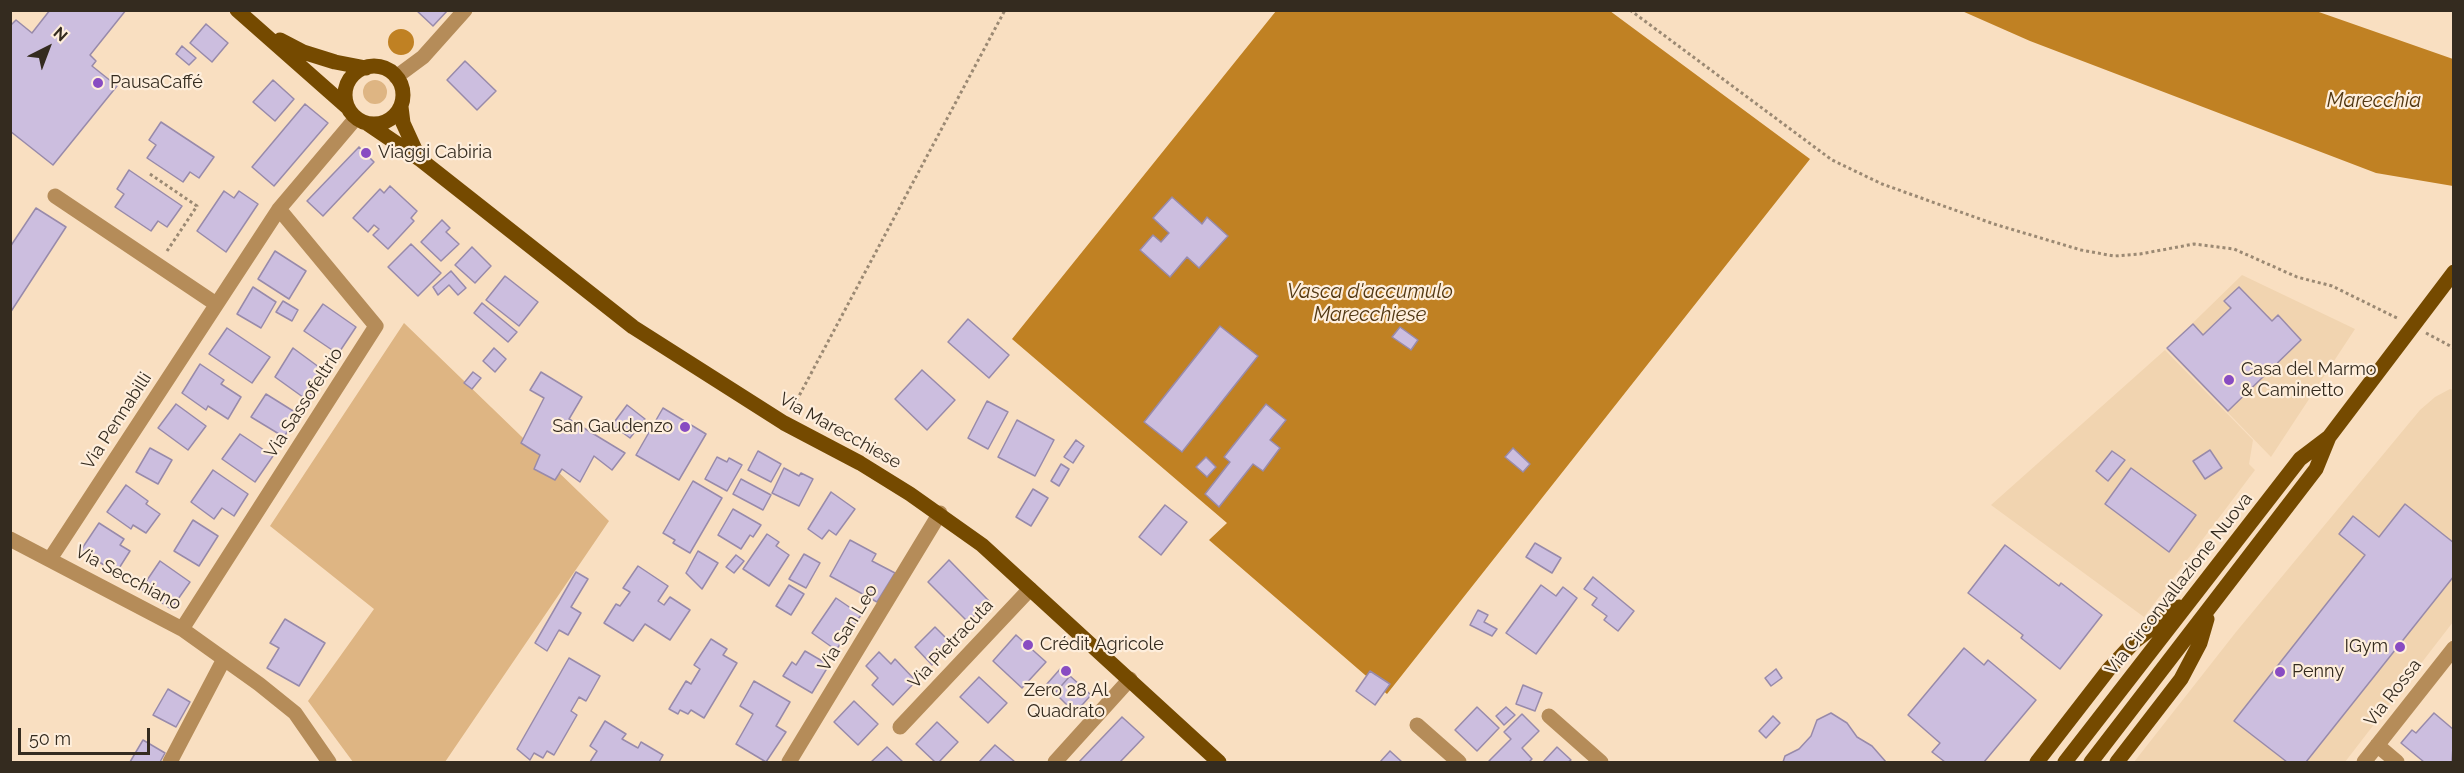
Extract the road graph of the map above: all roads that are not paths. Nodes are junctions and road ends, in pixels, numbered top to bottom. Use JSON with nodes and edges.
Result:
{"nodes":[{"id":1,"x":237,"y":10,"type":"edge"},
{"id":2,"x":465,"y":10,"type":"edge"},
{"id":3,"x":261,"y":30,"type":"junction"},
{"id":4,"x":366,"y":68,"type":"junction"},
{"id":5,"x":396,"y":77,"type":"junction"},
{"id":6,"x":400,"y":107,"type":"junction"},
{"id":7,"x":357,"y":117,"type":"junction"},
{"id":8,"x":421,"y":160,"type":"junction"},
{"id":9,"x":54,"y":196,"type":"dead end"},
{"id":10,"x":279,"y":210,"type":"junction"},
{"id":11,"x":2454,"y":272,"type":"edge"},
{"id":12,"x":216,"y":304,"type":"junction"},
{"id":13,"x":2329,"y":437,"type":"junction"},
{"id":14,"x":940,"y":513,"type":"junction"},
{"id":15,"x":10,"y":538,"type":"edge"},
{"id":16,"x":50,"y":559,"type":"junction"},
{"id":17,"x":1030,"y":589,"type":"junction"},
{"id":18,"x":2195,"y":594,"type":"junction"},
{"id":19,"x":2209,"y":610,"type":"junction"},
{"id":20,"x":182,"y":628,"type":"junction"},
{"id":21,"x":2454,"y":648,"type":"edge"},
{"id":22,"x":224,"y":659,"type":"junction"},
{"id":23,"x":1130,"y":679,"type":"junction"},
{"id":24,"x":1549,"y":716,"type":"dead end"},
{"id":25,"x":1417,"y":724,"type":"dead end"},
{"id":26,"x":900,"y":727,"type":"dead end"},
{"id":27,"x":2377,"y":745,"type":"junction"},
{"id":28,"x":170,"y":762,"type":"edge"},
{"id":29,"x":329,"y":762,"type":"edge"},
{"id":30,"x":789,"y":762,"type":"edge"},
{"id":31,"x":1055,"y":762,"type":"edge"},
{"id":32,"x":1219,"y":762,"type":"edge"},
{"id":33,"x":1459,"y":762,"type":"edge"},
{"id":34,"x":1601,"y":762,"type":"edge"},
{"id":35,"x":2037,"y":762,"type":"edge"},
{"id":36,"x":2065,"y":762,"type":"edge"},
{"id":37,"x":2091,"y":762,"type":"edge"},
{"id":38,"x":2117,"y":762,"type":"edge"},
{"id":39,"x":2364,"y":762,"type":"edge"},
{"id":40,"x":2397,"y":762,"type":"edge"}],
"edges":[{"from":1,"to":3,"type":"main road","name":"Via Marecchiese"},
{"from":2,"to":5,"type":"street"},
{"from":3,"to":4,"type":"main road","name":"Via Marecchiese"},
{"from":3,"to":7,"type":"main road","name":"Via Marecchiese"},
{"from":4,"to":5,"type":"main road","name":"Via Marecchiese"},
{"from":4,"to":7,"type":"main road"},
{"from":5,"to":6,"type":"main road","name":"Via Marecchiese"},
{"from":6,"to":7,"type":"main road"},
{"from":6,"to":8,"type":"main road","name":"Via Marecchiese"},
{"from":7,"to":8,"type":"main road","name":"Via Marecchiese"},
{"from":7,"to":10,"type":"street","name":"Via Pennabilli"},
{"from":8,"to":14,"type":"main road","name":"Via Marecchiese"},
{"from":9,"to":12,"type":"street"},
{"from":10,"to":12,"type":"street","name":"Via Pennabilli"},
{"from":10,"to":20,"type":"street","name":"Via Sassofeltrio"},
{"from":11,"to":13,"type":"main road","name":"Via Circonvallazione Nuova"},
{"from":12,"to":16,"type":"street","name":"Via Pennabilli"},
{"from":13,"to":18,"type":"main road","name":"Via Circonvallazione Nuova"},
{"from":13,"to":19,"type":"main road","name":"Via Circonvallazione Nuova"},
{"from":14,"to":17,"type":"main road","name":"Via Marecchiese"},
{"from":14,"to":30,"type":"street","name":"Via San Leo"},
{"from":15,"to":16,"type":"street","name":"Via Secchiano"},
{"from":16,"to":20,"type":"street","name":"Via Secchiano"},
{"from":17,"to":23,"type":"main road","name":"Via Marecchiese"},
{"from":17,"to":26,"type":"street","name":"Via Pietracuta"},
{"from":18,"to":35,"type":"main road"},
{"from":18,"to":36,"type":"main road","name":"Via Circonvallazione Nuova"},
{"from":19,"to":37,"type":"main road","name":"Via Circonvallazione Nuova"},
{"from":19,"to":38,"type":"main road"},
{"from":20,"to":22,"type":"street","name":"Via Secchiano"},
{"from":21,"to":27,"type":"street","name":"Via Rossa"},
{"from":22,"to":28,"type":"street"},
{"from":22,"to":29,"type":"street","name":"Via Secchiano"},
{"from":23,"to":31,"type":"street"},
{"from":23,"to":32,"type":"main road","name":"Via Marecchiese"},
{"from":24,"to":34,"type":"street"},
{"from":25,"to":33,"type":"street"},
{"from":27,"to":39,"type":"street","name":"Via Rossa"},
{"from":27,"to":40,"type":"street"}]}
